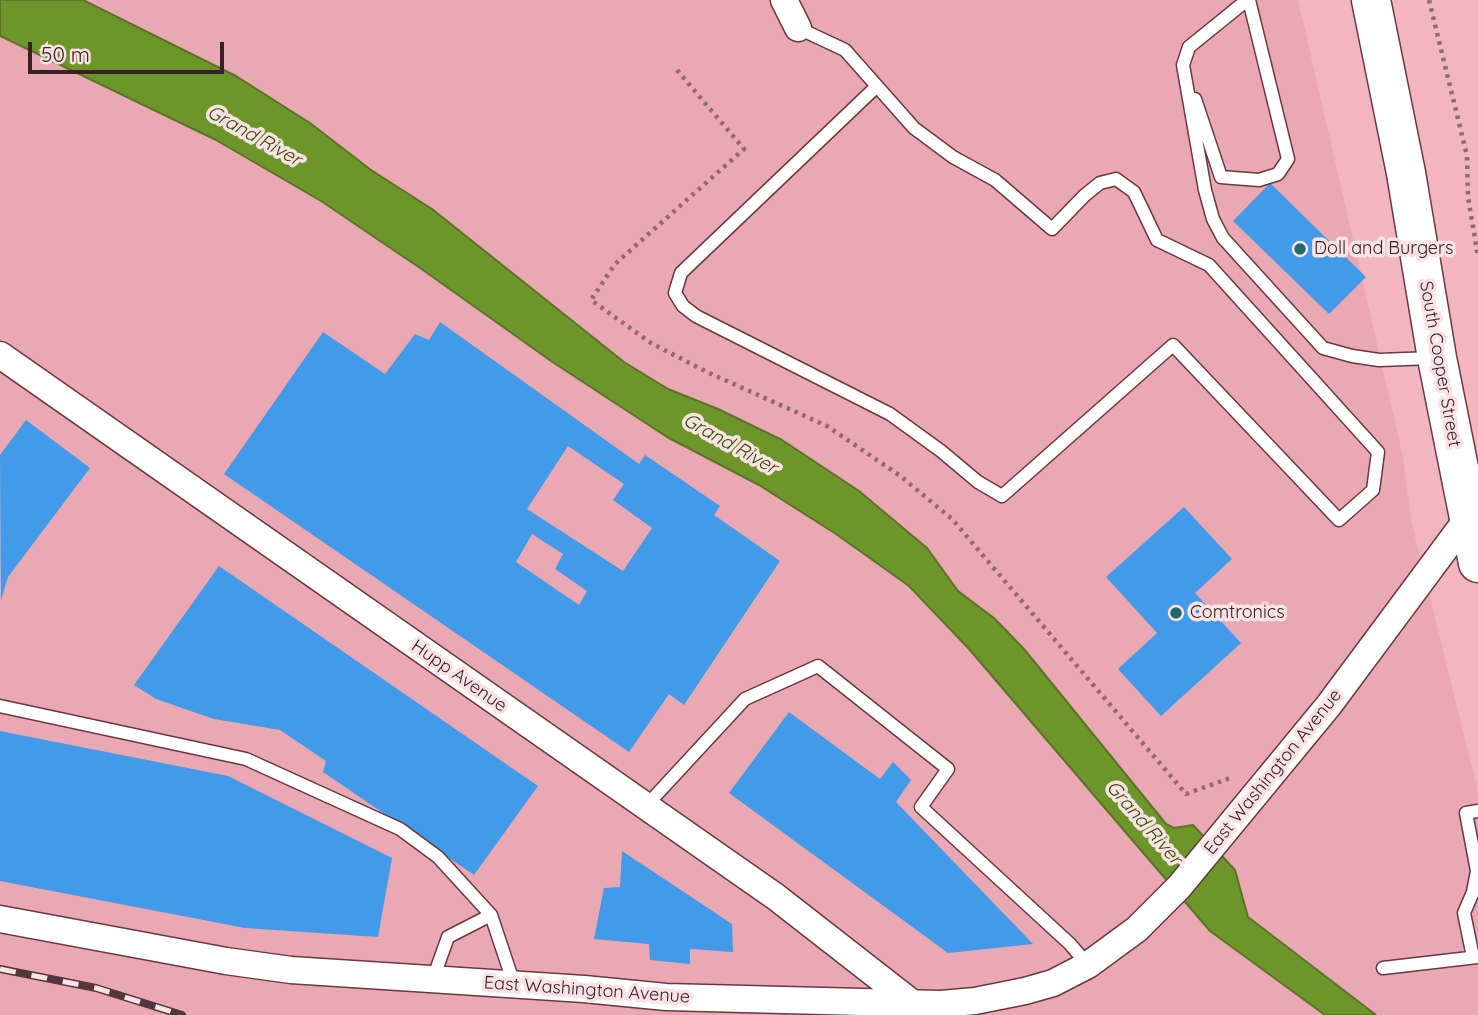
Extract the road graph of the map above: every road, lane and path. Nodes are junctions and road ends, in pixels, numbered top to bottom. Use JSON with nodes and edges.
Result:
{"nodes":[{"id":1,"x":784,"y":0,"type":"edge"},
{"id":2,"x":1248,"y":0,"type":"edge"},
{"id":3,"x":1371,"y":0,"type":"edge"},
{"id":4,"x":1429,"y":0,"type":"edge"},
{"id":5,"x":798,"y":28,"type":"joint"},
{"id":6,"x":1183,"y":65,"type":"junction"},
{"id":7,"x":677,"y":69,"type":"dead end"},
{"id":8,"x":876,"y":87,"type":"junction"},
{"id":9,"x":1478,"y":257,"type":"edge"},
{"id":10,"x":0,"y":355,"type":"edge"},
{"id":11,"x":1437,"y":358,"type":"junction"},
{"id":12,"x":1468,"y":518,"type":"junction"},
{"id":13,"x":1478,"y":563,"type":"edge"},
{"id":14,"x":0,"y":706,"type":"edge"},
{"id":15,"x":1230,"y":778,"type":"dead end"},
{"id":16,"x":646,"y":806,"type":"junction"},
{"id":17,"x":1478,"y":811,"type":"edge"},
{"id":18,"x":491,"y":915,"type":"junction"},
{"id":19,"x":0,"y":919,"type":"edge"},
{"id":20,"x":1475,"y":957,"type":"edge"},
{"id":21,"x":1088,"y":965,"type":"junction"},
{"id":22,"x":1383,"y":968,"type":"dead end"},
{"id":23,"x":433,"y":979,"type":"junction"},
{"id":24,"x":514,"y":985,"type":"junction"},
{"id":25,"x":912,"y":1003,"type":"junction"},
{"id":26,"x":981,"y":1008,"type":"edge"}],
"edges":[{"from":1,"to":5,"type":"street"},
{"from":2,"to":6,"type":"lane"},
{"from":2,"to":6,"type":"lane"},
{"from":3,"to":11,"type":"main road","name":"South Cooper Street"},
{"from":4,"to":9,"type":"path"},
{"from":5,"to":8,"type":"lane"},
{"from":6,"to":11,"type":"lane"},
{"from":7,"to":15,"type":"path"},
{"from":8,"to":8,"type":"lane"},
{"from":10,"to":16,"type":"street","name":"Hupp Avenue"},
{"from":11,"to":12,"type":"main road","name":"South Cooper Street"},
{"from":12,"to":13,"type":"main road","name":"South Cooper Street"},
{"from":12,"to":21,"type":"street","name":"East Washington Avenue"},
{"from":14,"to":18,"type":"lane"},
{"from":16,"to":21,"type":"lane"},
{"from":16,"to":25,"type":"street","name":"Hupp Avenue"},
{"from":17,"to":20,"type":"lane"},
{"from":18,"to":23,"type":"lane"},
{"from":18,"to":24,"type":"lane"},
{"from":19,"to":23,"type":"street","name":"East Washington Avenue"},
{"from":20,"to":22,"type":"lane"},
{"from":21,"to":26,"type":"street","name":"East Washington Avenue"},
{"from":23,"to":24,"type":"street","name":"East Washington Avenue"},
{"from":24,"to":25,"type":"street","name":"East Washington Avenue"},
{"from":25,"to":26,"type":"street","name":"East Washington Avenue"}]}
